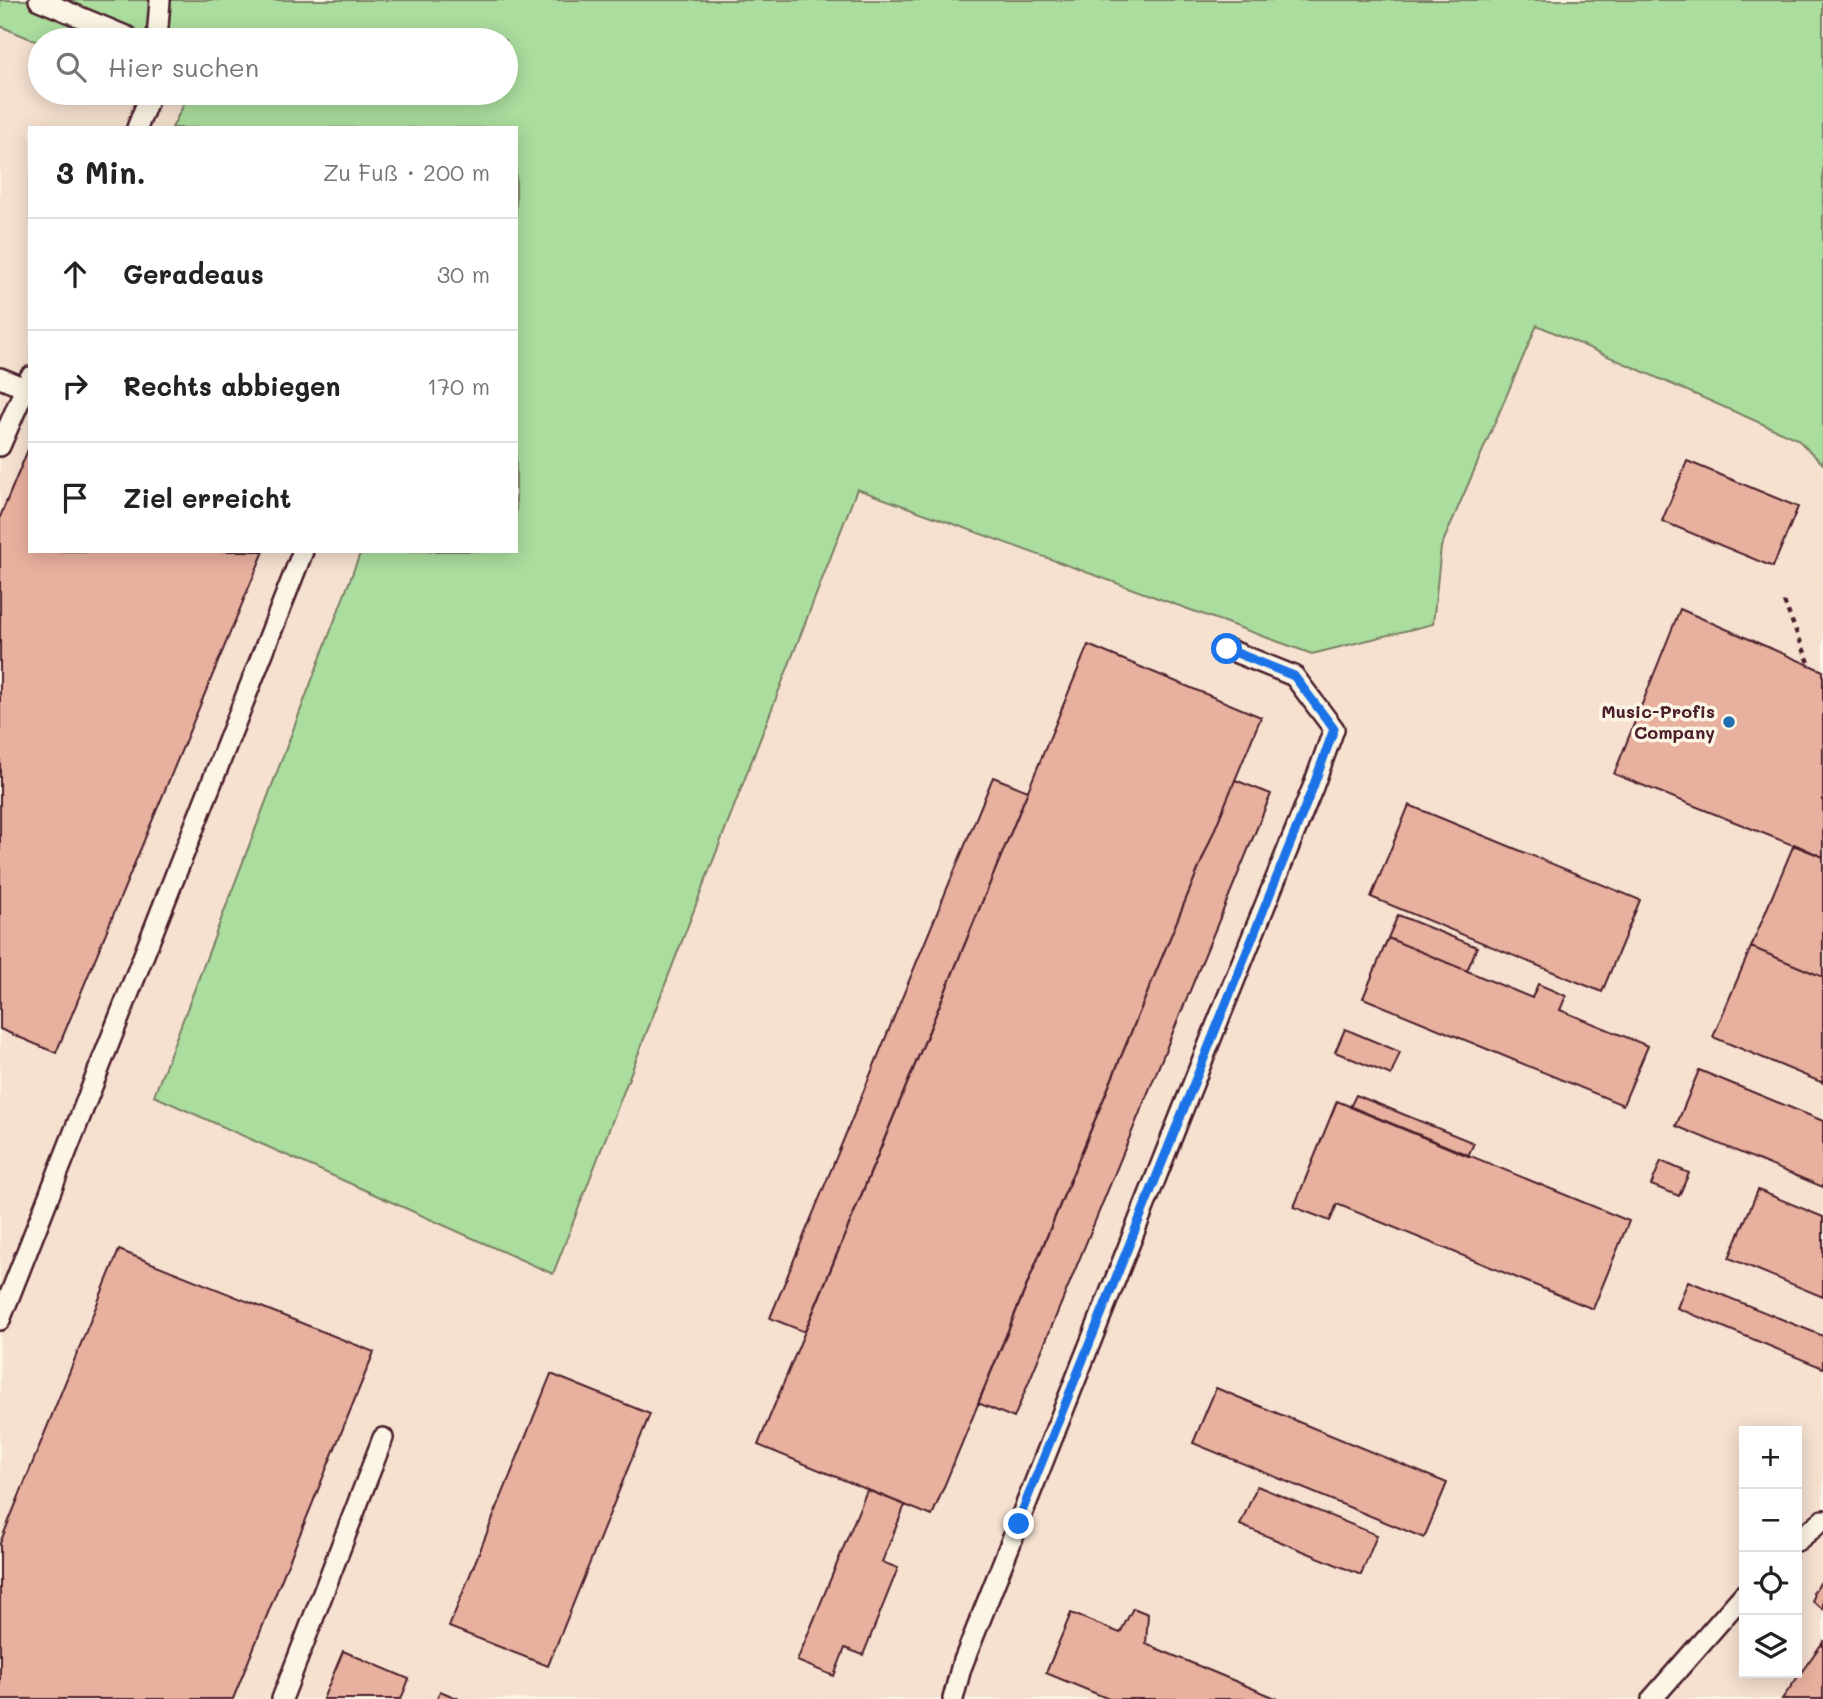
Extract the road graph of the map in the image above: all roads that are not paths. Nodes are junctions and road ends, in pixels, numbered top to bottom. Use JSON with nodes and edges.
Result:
{"nodes":[{"id":1,"x":39,"y":0,"type":"edge"},
{"id":2,"x":160,"y":0,"type":"edge"},
{"id":3,"x":106,"y":28,"type":"edge"},
{"id":4,"x":158,"y":28,"type":"edge"},
{"id":5,"x":146,"y":105,"type":"edge"},
{"id":6,"x":138,"y":126,"type":"edge"},
{"id":7,"x":0,"y":378,"type":"edge"},
{"id":8,"x":28,"y":385,"type":"edge"},
{"id":9,"x":0,"y":446,"type":"edge"},
{"id":10,"x":302,"y":553,"type":"edge"},
{"id":11,"x":1227,"y":649,"type":"dead end"},
{"id":12,"x":6,"y":1287,"type":"edge"},
{"id":13,"x":0,"y":1320,"type":"edge"},
{"id":14,"x":383,"y":1438,"type":"dead end"},
{"id":15,"x":1823,"y":1520,"type":"edge"},
{"id":16,"x":1802,"y":1537,"type":"edge"},
{"id":17,"x":1739,"y":1600,"type":"edge"},
{"id":18,"x":282,"y":1699,"type":"edge"},
{"id":19,"x":953,"y":1699,"type":"edge"},
{"id":20,"x":1652,"y":1699,"type":"edge"}],
"edges":[{"from":1,"to":3,"type":"lane"},
{"from":2,"to":4,"type":"lane"},
{"from":5,"to":6,"type":"lane"},
{"from":7,"to":8,"type":"lane"},
{"from":8,"to":9,"type":"lane"},
{"from":10,"to":12,"type":"lane"},
{"from":11,"to":19,"type":"lane"},
{"from":12,"to":13,"type":"lane"},
{"from":14,"to":18,"type":"lane"},
{"from":15,"to":16,"type":"lane"},
{"from":17,"to":20,"type":"lane"}]}
